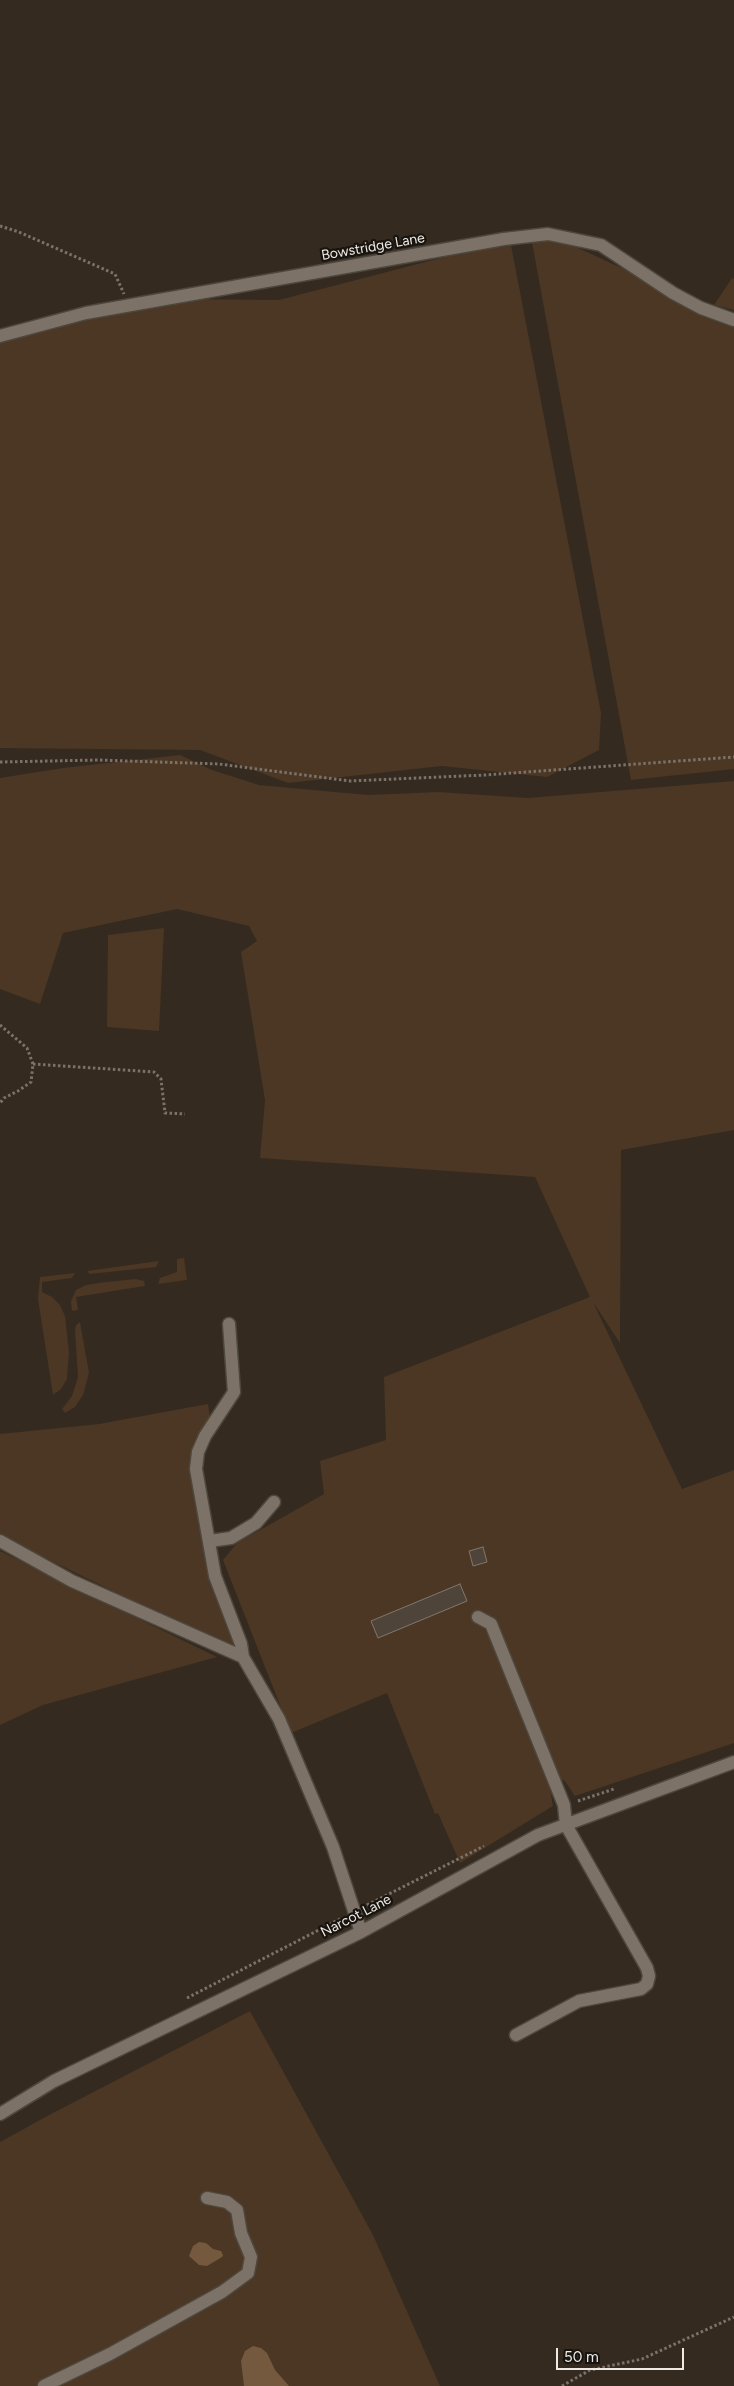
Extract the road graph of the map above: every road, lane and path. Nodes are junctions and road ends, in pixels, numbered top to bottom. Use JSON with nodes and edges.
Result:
{"nodes":[{"id":1,"x":0,"y":226,"type":"edge"},
{"id":2,"x":129,"y":306,"type":"junction"},
{"id":3,"x":734,"y":320,"type":"edge"},
{"id":4,"x":0,"y":336,"type":"edge"},
{"id":5,"x":734,"y":757,"type":"edge"},
{"id":6,"x":0,"y":762,"type":"edge"},
{"id":7,"x":0,"y":1025,"type":"edge"},
{"id":8,"x":33,"y":1064,"type":"junction"},
{"id":9,"x":0,"y":1104,"type":"edge"},
{"id":10,"x":185,"y":1114,"type":"dead end"},
{"id":11,"x":229,"y":1324,"type":"dead end"},
{"id":12,"x":274,"y":1502,"type":"dead end"},
{"id":13,"x":0,"y":1541,"type":"edge"},
{"id":14,"x":210,"y":1541,"type":"junction"},
{"id":15,"x":478,"y":1616,"type":"dead end"},
{"id":16,"x":243,"y":1657,"type":"junction"},
{"id":17,"x":734,"y":1762,"type":"edge"},
{"id":18,"x":566,"y":1825,"type":"junction"},
{"id":19,"x":360,"y":1932,"type":"junction"},
{"id":20,"x":516,"y":2035,"type":"dead end"},
{"id":21,"x":0,"y":2114,"type":"edge"},
{"id":22,"x":207,"y":2198,"type":"dead end"},
{"id":23,"x":734,"y":2317,"type":"edge"},
{"id":24,"x":44,"y":2386,"type":"edge"},
{"id":25,"x":562,"y":2386,"type":"edge"}],
"edges":[{"from":1,"to":2,"type":"path"},
{"from":2,"to":3,"type":"street","name":"Bowstridge Lane"},
{"from":2,"to":4,"type":"street","name":"Bowstridge Lane"},
{"from":5,"to":6,"type":"path"},
{"from":7,"to":8,"type":"path"},
{"from":8,"to":9,"type":"path"},
{"from":8,"to":10,"type":"path"},
{"from":11,"to":14,"type":"street"},
{"from":12,"to":14,"type":"street"},
{"from":13,"to":16,"type":"street"},
{"from":14,"to":16,"type":"street"},
{"from":15,"to":18,"type":"street"},
{"from":16,"to":19,"type":"street"},
{"from":17,"to":18,"type":"street","name":"Narcot Lane"},
{"from":18,"to":19,"type":"street","name":"Narcot Lane"},
{"from":18,"to":20,"type":"street"},
{"from":19,"to":21,"type":"street","name":"Narcot Lane"},
{"from":22,"to":24,"type":"street"},
{"from":23,"to":25,"type":"path"}]}
